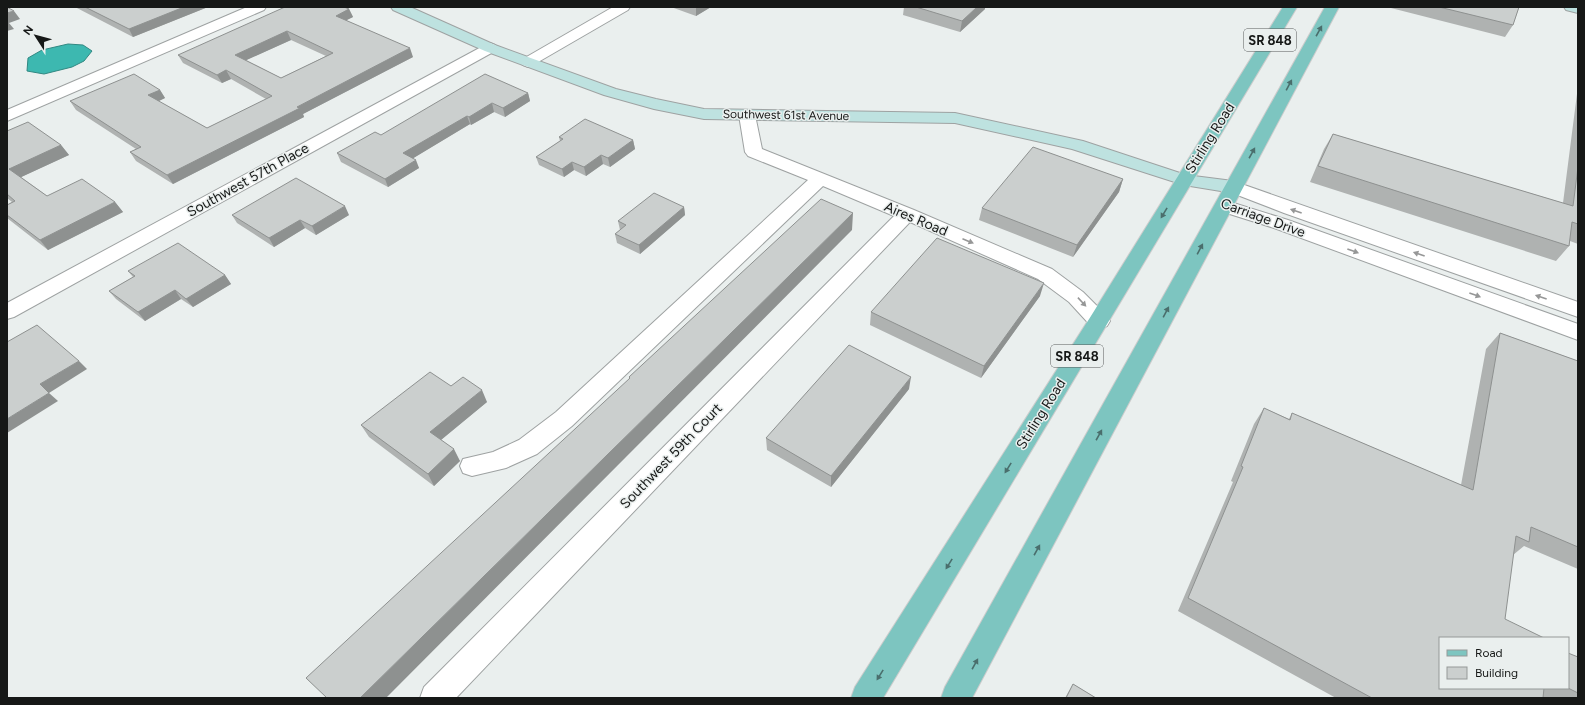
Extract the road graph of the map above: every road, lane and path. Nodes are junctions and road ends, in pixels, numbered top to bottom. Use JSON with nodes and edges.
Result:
{"nodes":[{"id":1,"x":259,"y":7,"type":"edge"},
{"id":2,"x":398,"y":7,"type":"edge"},
{"id":3,"x":623,"y":7,"type":"edge"},
{"id":4,"x":1290,"y":7,"type":"edge"},
{"id":5,"x":1332,"y":7,"type":"edge"},
{"id":6,"x":1571,"y":7,"type":"edge"},
{"id":7,"x":1578,"y":9,"type":"edge"},
{"id":8,"x":490,"y":48,"type":"junction"},
{"id":9,"x":528,"y":62,"type":"junction"},
{"id":10,"x":747,"y":115,"type":"junction"},
{"id":11,"x":7,"y":116,"type":"edge"},
{"id":12,"x":820,"y":179,"type":"junction"},
{"id":13,"x":1184,"y":180,"type":"junction"},
{"id":14,"x":1228,"y":196,"type":"junction"},
{"id":15,"x":907,"y":214,"type":"junction"},
{"id":16,"x":1328,"y":232,"type":"junction"},
{"id":17,"x":1578,"y":310,"type":"edge"},
{"id":18,"x":7,"y":312,"type":"edge"},
{"id":19,"x":1099,"y":321,"type":"junction"},
{"id":20,"x":1578,"y":332,"type":"edge"},
{"id":21,"x":472,"y":466,"type":"dead end"},
{"id":22,"x":435,"y":698,"type":"edge"},
{"id":23,"x":866,"y":698,"type":"edge"},
{"id":24,"x":956,"y":698,"type":"edge"}],
"edges":[{"from":1,"to":11,"type":"street"},
{"from":2,"to":8,"type":"street","name":"Southwest 61st Avenue"},
{"from":3,"to":9,"type":"street"},
{"from":4,"to":13,"type":"main road","name":"Stirling Road","number":"SR 848"},
{"from":14,"to":5,"type":"main road","number":"SR 848","one_way":true},
{"from":6,"to":7,"type":"street"},
{"from":8,"to":9,"type":"street","name":"Southwest 61st Avenue"},
{"from":8,"to":18,"type":"street","name":"Southwest 57th Place"},
{"from":9,"to":10,"type":"street","name":"Southwest 61st Avenue"},
{"from":10,"to":12,"type":"street","name":"Aires Road"},
{"from":10,"to":13,"type":"street","name":"Southwest 61st Avenue"},
{"from":12,"to":15,"type":"street","name":"Aires Road"},
{"from":12,"to":21,"type":"street"},
{"from":13,"to":14,"type":"street","name":"Carriage Drive"},
{"from":13,"to":19,"type":"main road","name":"Stirling Road","number":"SR 848","one_way":true},
{"from":14,"to":16,"type":"street","name":"Carriage Drive"},
{"from":24,"to":14,"type":"main road","number":"SR 848","one_way":true},
{"from":15,"to":19,"type":"street","name":"Aires Road","one_way":true},
{"from":15,"to":22,"type":"street","name":"Southwest 59th Court"},
{"from":17,"to":16,"type":"street","name":"Carriage Drive","one_way":true},
{"from":16,"to":20,"type":"street","name":"Carriage Drive","one_way":true},
{"from":19,"to":23,"type":"main road","name":"Stirling Road","number":"SR 848","one_way":true}]}
